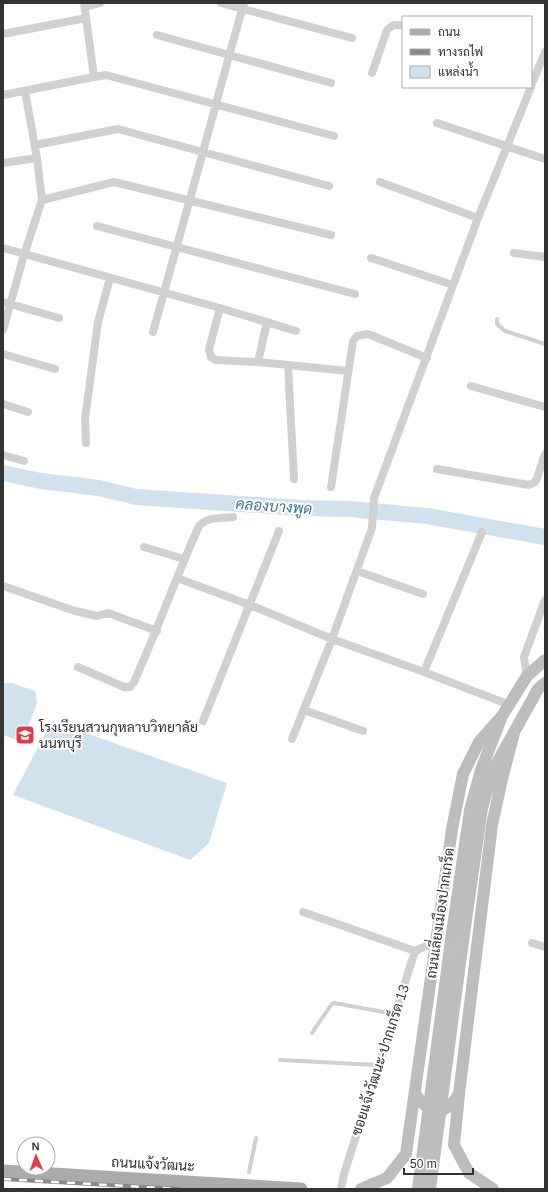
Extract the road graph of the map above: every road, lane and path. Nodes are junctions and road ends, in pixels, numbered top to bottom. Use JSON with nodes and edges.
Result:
{"nodes":[{"id":1,"x":100,"y":3,"type":"edge"},
{"id":2,"x":221,"y":3,"type":"edge"},
{"id":3,"x":85,"y":5,"type":"edge"},
{"id":4,"x":243,"y":6,"type":"edge"},
{"id":5,"x":86,"y":18,"type":"junction"},
{"id":6,"x":402,"y":26,"type":"edge"},
{"id":7,"x":3,"y":34,"type":"edge"},
{"id":8,"x":157,"y":35,"type":"dead end"},
{"id":9,"x":352,"y":38,"type":"dead end"},
{"id":10,"x":545,"y":52,"type":"edge"},
{"id":11,"x":228,"y":56,"type":"junction"},
{"id":12,"x":372,"y":73,"type":"dead end"},
{"id":13,"x":94,"y":77,"type":"junction"},
{"id":14,"x":532,"y":82,"type":"edge"},
{"id":15,"x":331,"y":83,"type":"dead end"},
{"id":16,"x":530,"y":88,"type":"edge"},
{"id":17,"x":25,"y":91,"type":"junction"},
{"id":18,"x":3,"y":95,"type":"edge"},
{"id":19,"x":216,"y":104,"type":"junction"},
{"id":20,"x":437,"y":123,"type":"dead end"},
{"id":21,"x":334,"y":136,"type":"dead end"},
{"id":22,"x":35,"y":145,"type":"junction"},
{"id":23,"x":507,"y":146,"type":"junction"},
{"id":24,"x":203,"y":152,"type":"junction"},
{"id":25,"x":37,"y":158,"type":"junction"},
{"id":26,"x":545,"y":160,"type":"edge"},
{"id":27,"x":3,"y":164,"type":"edge"},
{"id":28,"x":380,"y":182,"type":"dead end"},
{"id":29,"x":329,"y":186,"type":"dead end"},
{"id":30,"x":42,"y":200,"type":"junction"},
{"id":31,"x":189,"y":201,"type":"junction"},
{"id":32,"x":478,"y":218,"type":"junction"},
{"id":33,"x":97,"y":226,"type":"dead end"},
{"id":34,"x":331,"y":235,"type":"dead end"},
{"id":35,"x":176,"y":247,"type":"junction"},
{"id":36,"x":3,"y":248,"type":"edge"},
{"id":37,"x":514,"y":253,"type":"dead end"},
{"id":38,"x":24,"y":254,"type":"junction"},
{"id":39,"x":545,"y":257,"type":"edge"},
{"id":40,"x":371,"y":258,"type":"dead end"},
{"id":41,"x":110,"y":278,"type":"junction"},
{"id":42,"x":453,"y":285,"type":"junction"},
{"id":43,"x":164,"y":293,"type":"junction"},
{"id":44,"x":355,"y":294,"type":"dead end"},
{"id":45,"x":7,"y":303,"type":"edge"},
{"id":46,"x":220,"y":308,"type":"junction"},
{"id":47,"x":59,"y":318,"type":"dead end"},
{"id":48,"x":497,"y":319,"type":"dead end"},
{"id":49,"x":267,"y":322,"type":"junction"},
{"id":50,"x":3,"y":330,"type":"edge"},
{"id":51,"x":153,"y":332,"type":"dead end"},
{"id":52,"x":296,"y":332,"type":"dead end"},
{"id":53,"x":545,"y":344,"type":"edge"},
{"id":54,"x":3,"y":354,"type":"edge"},
{"id":55,"x":427,"y":358,"type":"junction"},
{"id":56,"x":258,"y":362,"type":"junction"},
{"id":57,"x":288,"y":365,"type":"junction"},
{"id":58,"x":55,"y":369,"type":"dead end"},
{"id":59,"x":348,"y":371,"type":"junction"},
{"id":60,"x":471,"y":386,"type":"dead end"},
{"id":61,"x":3,"y":404,"type":"edge"},
{"id":62,"x":545,"y":407,"type":"edge"},
{"id":63,"x":28,"y":412,"type":"dead end"},
{"id":64,"x":86,"y":443,"type":"dead end"},
{"id":65,"x":545,"y":454,"type":"edge"},
{"id":66,"x":3,"y":455,"type":"edge"},
{"id":67,"x":24,"y":461,"type":"dead end"},
{"id":68,"x":437,"y":470,"type":"dead end"},
{"id":69,"x":294,"y":479,"type":"dead end"},
{"id":70,"x":331,"y":487,"type":"dead end"},
{"id":71,"x":233,"y":517,"type":"dead end"},
{"id":72,"x":279,"y":531,"type":"dead end"},
{"id":73,"x":482,"y":532,"type":"dead end"},
{"id":74,"x":144,"y":547,"type":"dead end"},
{"id":75,"x":184,"y":559,"type":"junction"},
{"id":76,"x":357,"y":571,"type":"junction"},
{"id":77,"x":177,"y":578,"type":"junction"},
{"id":78,"x":3,"y":586,"type":"edge"},
{"id":79,"x":423,"y":594,"type":"dead end"},
{"id":80,"x":545,"y":600,"type":"edge"},
{"id":81,"x":250,"y":605,"type":"junction"},
{"id":82,"x":157,"y":630,"type":"junction"},
{"id":83,"x":332,"y":640,"type":"junction"},
{"id":84,"x":545,"y":660,"type":"edge"},
{"id":85,"x":78,"y":667,"type":"dead end"},
{"id":86,"x":424,"y":672,"type":"junction"},
{"id":87,"x":527,"y":676,"type":"junction"},
{"id":88,"x":545,"y":683,"type":"edge"},
{"id":89,"x":510,"y":705,"type":"junction"},
{"id":90,"x":304,"y":710,"type":"junction"},
{"id":91,"x":502,"y":716,"type":"junction"},
{"id":92,"x":203,"y":721,"type":"dead end"},
{"id":93,"x":363,"y":731,"type":"dead end"},
{"id":94,"x":514,"y":732,"type":"junction"},
{"id":95,"x":292,"y":739,"type":"dead end"},
{"id":96,"x":303,"y":912,"type":"dead end"},
{"id":97,"x":457,"y":941,"type":"junction"},
{"id":98,"x":532,"y":943,"type":"dead end"},
{"id":99,"x":435,"y":947,"type":"junction"},
{"id":100,"x":545,"y":947,"type":"edge"},
{"id":101,"x":415,"y":950,"type":"junction"},
{"id":102,"x":395,"y":1014,"type":"junction"},
{"id":103,"x":312,"y":1033,"type":"dead end"},
{"id":104,"x":280,"y":1060,"type":"dead end"},
{"id":105,"x":379,"y":1065,"type":"junction"},
{"id":106,"x":415,"y":1094,"type":"junction"},
{"id":107,"x":459,"y":1094,"type":"junction"},
{"id":108,"x":256,"y":1138,"type":"dead end"},
{"id":109,"x":3,"y":1171,"type":"edge"},
{"id":110,"x":249,"y":1172,"type":"dead end"},
{"id":111,"x":301,"y":1189,"type":"edge"},
{"id":112,"x":341,"y":1189,"type":"edge"},
{"id":113,"x":361,"y":1189,"type":"edge"},
{"id":114,"x":418,"y":1189,"type":"edge"},
{"id":115,"x":430,"y":1189,"type":"edge"},
{"id":116,"x":494,"y":1189,"type":"edge"}],
"edges":[{"from":1,"to":3,"type":"street"},
{"from":2,"to":4,"type":"street"},
{"from":3,"to":5,"type":"street"},
{"from":4,"to":9,"type":"street"},
{"from":4,"to":11,"type":"street"},
{"from":5,"to":7,"type":"street"},
{"from":5,"to":13,"type":"street"},
{"from":6,"to":12,"type":"street"},
{"from":8,"to":11,"type":"street"},
{"from":10,"to":14,"type":"street"},
{"from":11,"to":15,"type":"street"},
{"from":11,"to":19,"type":"street"},
{"from":13,"to":17,"type":"street"},
{"from":13,"to":19,"type":"street"},
{"from":16,"to":23,"type":"street"},
{"from":17,"to":18,"type":"street"},
{"from":17,"to":22,"type":"street"},
{"from":19,"to":21,"type":"street"},
{"from":19,"to":24,"type":"street"},
{"from":20,"to":23,"type":"street"},
{"from":22,"to":24,"type":"street"},
{"from":22,"to":25,"type":"street"},
{"from":23,"to":26,"type":"street"},
{"from":23,"to":32,"type":"street"},
{"from":24,"to":29,"type":"street"},
{"from":24,"to":31,"type":"street"},
{"from":25,"to":27,"type":"street"},
{"from":25,"to":30,"type":"street"},
{"from":28,"to":32,"type":"street"},
{"from":30,"to":31,"type":"street"},
{"from":30,"to":38,"type":"street"},
{"from":31,"to":34,"type":"street"},
{"from":31,"to":35,"type":"street"},
{"from":32,"to":42,"type":"street"},
{"from":33,"to":35,"type":"street"},
{"from":35,"to":43,"type":"street"},
{"from":35,"to":44,"type":"street"},
{"from":36,"to":38,"type":"street"},
{"from":37,"to":39,"type":"street"},
{"from":38,"to":41,"type":"street"},
{"from":38,"to":45,"type":"street"},
{"from":40,"to":42,"type":"street"},
{"from":41,"to":43,"type":"street"},
{"from":41,"to":64,"type":"street"},
{"from":42,"to":55,"type":"street"},
{"from":43,"to":46,"type":"street"},
{"from":43,"to":51,"type":"street"},
{"from":45,"to":47,"type":"street"},
{"from":45,"to":50,"type":"street"},
{"from":46,"to":49,"type":"street"},
{"from":46,"to":56,"type":"street"},
{"from":48,"to":53,"type":"lane"},
{"from":49,"to":52,"type":"street"},
{"from":49,"to":56,"type":"street"},
{"from":54,"to":58,"type":"street"},
{"from":55,"to":59,"type":"street"},
{"from":55,"to":76,"type":"street"},
{"from":56,"to":57,"type":"street"},
{"from":57,"to":59,"type":"street"},
{"from":57,"to":69,"type":"street"},
{"from":59,"to":70,"type":"street"},
{"from":60,"to":62,"type":"street"},
{"from":61,"to":63,"type":"street"},
{"from":65,"to":68,"type":"street"},
{"from":66,"to":67,"type":"street"},
{"from":71,"to":75,"type":"street"},
{"from":72,"to":81,"type":"street"},
{"from":73,"to":86,"type":"street"},
{"from":74,"to":75,"type":"street"},
{"from":75,"to":77,"type":"street"},
{"from":76,"to":79,"type":"street"},
{"from":76,"to":83,"type":"street"},
{"from":77,"to":81,"type":"street"},
{"from":77,"to":82,"type":"street"},
{"from":78,"to":82,"type":"street"},
{"from":80,"to":87,"type":"street"},
{"from":81,"to":83,"type":"street"},
{"from":81,"to":92,"type":"street"},
{"from":82,"to":85,"type":"street"},
{"from":83,"to":86,"type":"street"},
{"from":83,"to":90,"type":"street"},
{"from":84,"to":87,"type":"main road","name":"ถนนเลี่ยงเมืองปากเกร็ด"},
{"from":86,"to":89,"type":"street"},
{"from":87,"to":89,"type":"main road","name":"ถนนเลี่ยงเมืองปากเกร็ด"},
{"from":88,"to":94,"type":"main road","name":"ถนนเลี่ยงเมืองปากเกร็ด"},
{"from":89,"to":91,"type":"main road","name":"ถนนเลี่ยงเมืองปากเกร็ด"},
{"from":90,"to":93,"type":"street"},
{"from":90,"to":95,"type":"street"},
{"from":91,"to":97,"type":"main road","name":"ถนนเลี่ยงเมืองปากเกร็ด"},
{"from":91,"to":99,"type":"main road"},
{"from":94,"to":97,"type":"main road","name":"ถนนเลี่ยงเมืองปากเกร็ด"},
{"from":94,"to":107,"type":"main road"},
{"from":96,"to":101,"type":"street"},
{"from":97,"to":114,"type":"main road","name":"ถนนเลี่ยงเมืองปากเกร็ด","bridge":true},
{"from":97,"to":115,"type":"main road","name":"ถนนเลี่ยงเมืองปากเกร็ด","bridge":true},
{"from":98,"to":100,"type":"street"},
{"from":99,"to":101,"type":"street"},
{"from":99,"to":106,"type":"main road"},
{"from":101,"to":102,"type":"street","name":"ซอยแจ้งวัฒนะ-ปากเกร็ด 13"},
{"from":102,"to":103,"type":"lane"},
{"from":102,"to":105,"type":"street","name":"ซอยแจ้งวัฒนะ-ปากเกร็ด 13"},
{"from":104,"to":105,"type":"lane"},
{"from":105,"to":112,"type":"street","name":"ซอยแจ้งวัฒนะ-ปากเกร็ด 13"},
{"from":106,"to":107,"type":"main road"},
{"from":106,"to":113,"type":"main road"},
{"from":107,"to":116,"type":"main road"},
{"from":108,"to":110,"type":"lane"},
{"from":109,"to":111,"type":"main road","name":"ถนนแจ้งวัฒนะ"}]}
